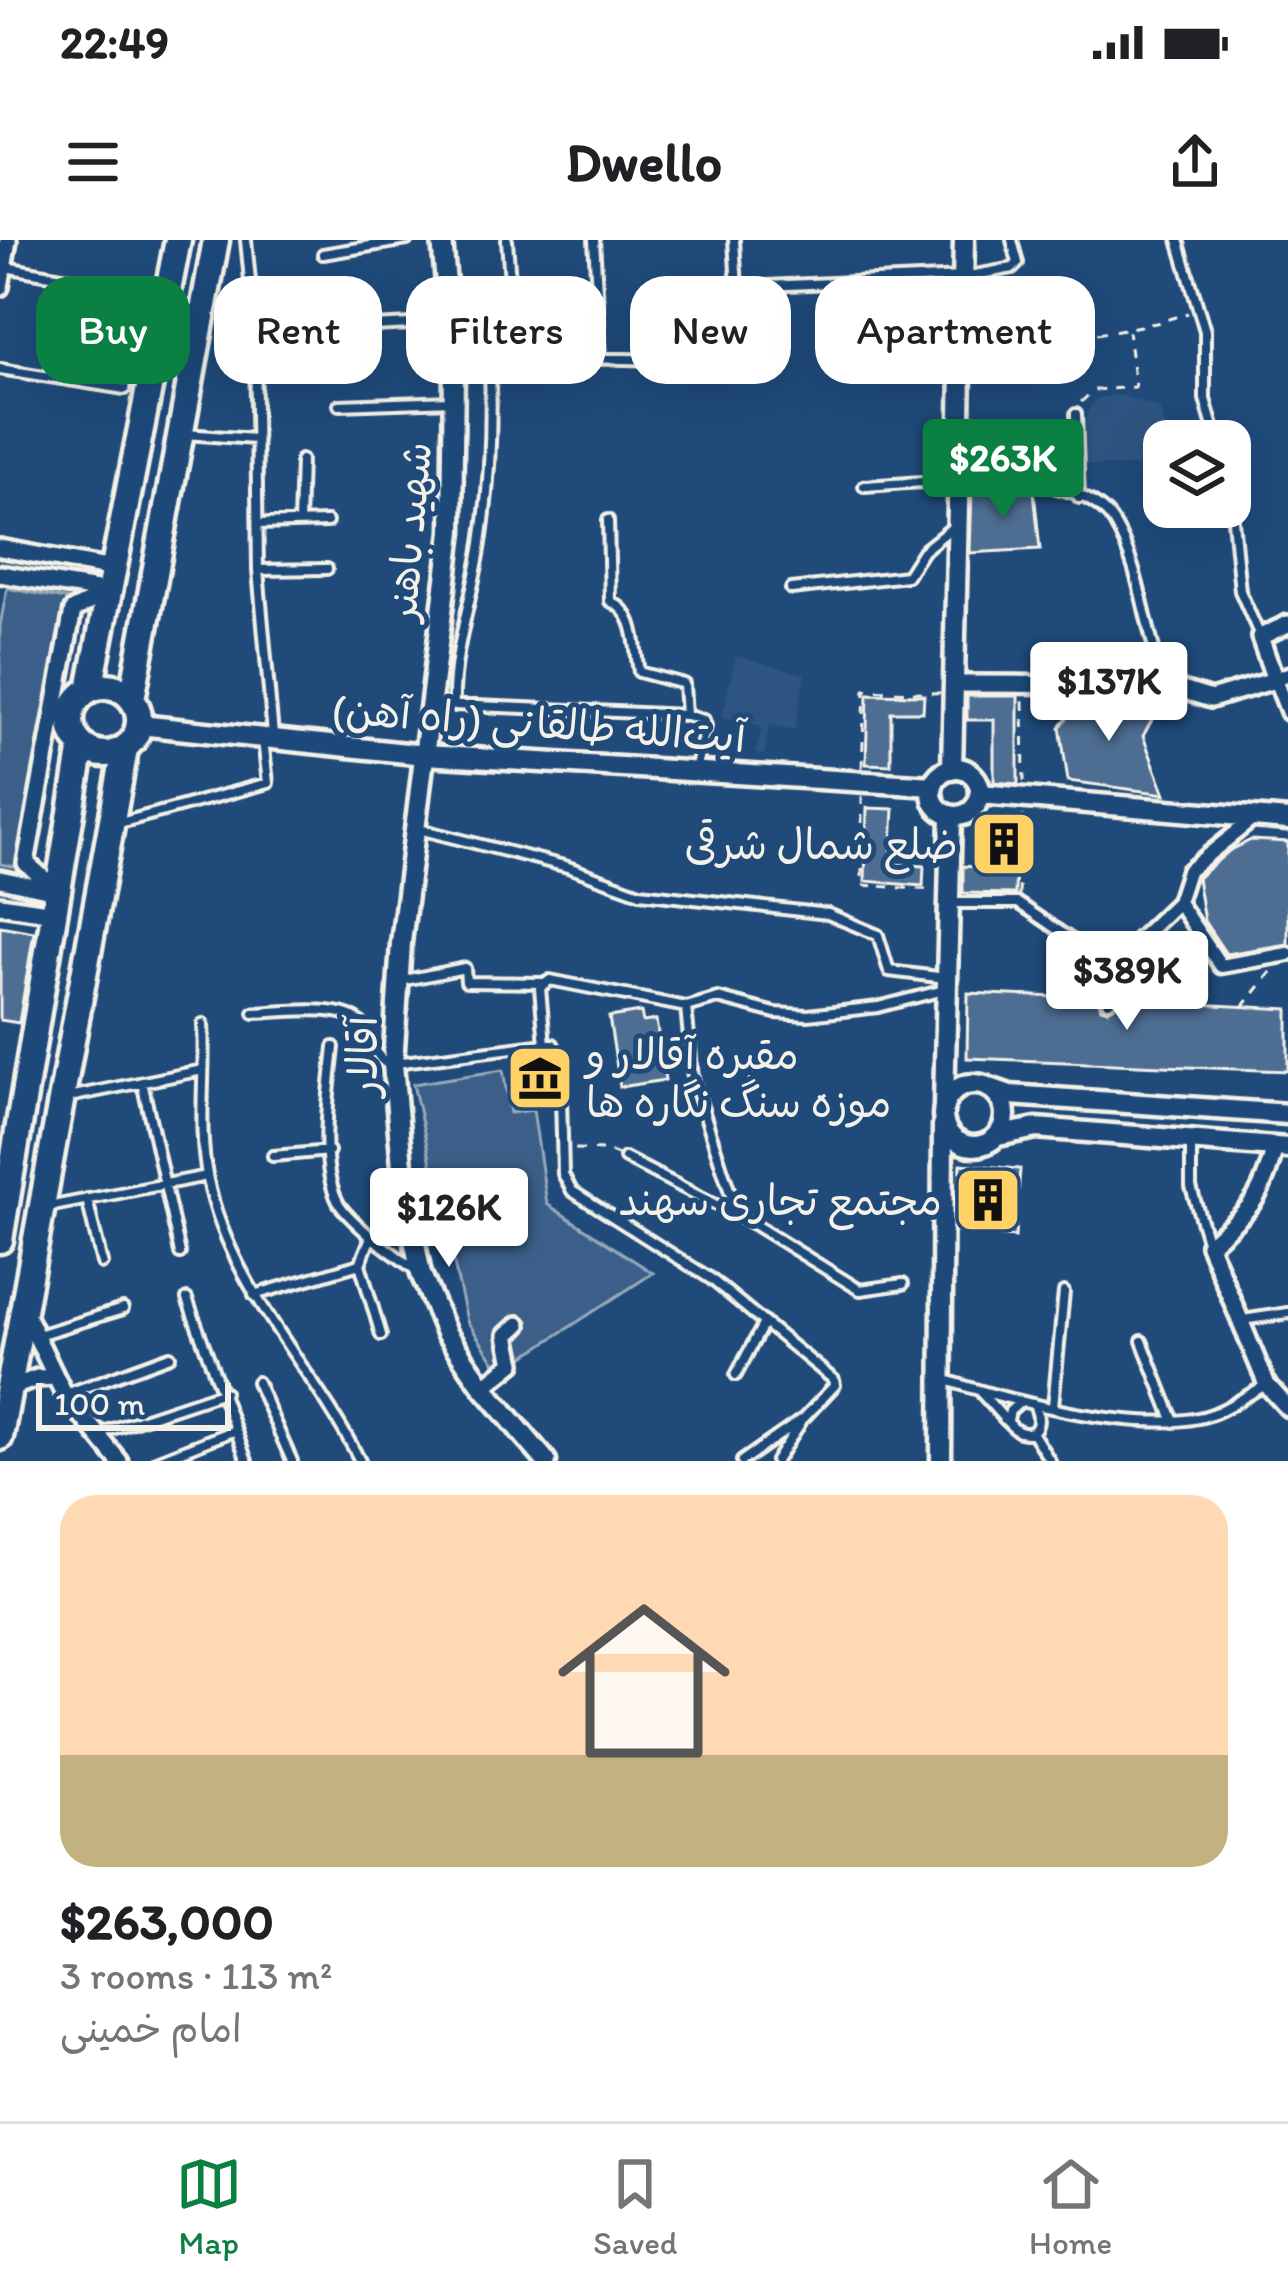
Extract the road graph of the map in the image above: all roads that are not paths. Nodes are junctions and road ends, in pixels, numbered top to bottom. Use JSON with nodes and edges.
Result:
{"nodes":[{"id":1,"x":8,"y":240,"type":"edge"},
{"id":2,"x":178,"y":240,"type":"edge"},
{"id":3,"x":216,"y":240,"type":"edge"},
{"id":4,"x":246,"y":240,"type":"edge"},
{"id":5,"x":407,"y":240,"type":"edge"},
{"id":6,"x":442,"y":240,"type":"edge"},
{"id":7,"x":508,"y":240,"type":"edge"},
{"id":8,"x":594,"y":240,"type":"edge"},
{"id":9,"x":734,"y":240,"type":"edge"},
{"id":10,"x":964,"y":240,"type":"edge"},
{"id":11,"x":1012,"y":240,"type":"edge"},
{"id":12,"x":1178,"y":240,"type":"edge"},
{"id":13,"x":359,"y":243,"type":"edge"},
{"id":14,"x":323,"y":254,"type":"dead end"},
{"id":15,"x":4,"y":267,"type":"junction"},
{"id":16,"x":55,"y":276,"type":"edge"},
{"id":17,"x":250,"y":276,"type":"edge"},
{"id":18,"x":446,"y":276,"type":"edge"},
{"id":19,"x":510,"y":276,"type":"edge"},
{"id":20,"x":596,"y":276,"type":"edge"},
{"id":21,"x":736,"y":276,"type":"edge"},
{"id":22,"x":964,"y":276,"type":"edge"},
{"id":23,"x":969,"y":276,"type":"edge"},
{"id":24,"x":0,"y":287,"type":"edge"},
{"id":25,"x":0,"y":369,"type":"edge"},
{"id":26,"x":255,"y":384,"type":"edge"},
{"id":27,"x":454,"y":384,"type":"edge"},
{"id":28,"x":490,"y":384,"type":"edge"},
{"id":29,"x":961,"y":384,"type":"edge"},
{"id":30,"x":125,"y":389,"type":"dead end"},
{"id":31,"x":455,"y":401,"type":"junction"},
{"id":32,"x":339,"y":405,"type":"dead end"},
{"id":33,"x":1076,"y":414,"type":"road end"},
{"id":34,"x":1211,"y":420,"type":"edge"},
{"id":35,"x":180,"y":434,"type":"junction"},
{"id":36,"x":255,"y":439,"type":"junction"},
{"id":37,"x":301,"y":460,"type":"dead end"},
{"id":38,"x":958,"y":481,"type":"junction"},
{"id":39,"x":864,"y":487,"type":"dead end"},
{"id":40,"x":1079,"y":498,"type":"junction"},
{"id":41,"x":608,"y":520,"type":"dead end"},
{"id":42,"x":327,"y":522,"type":"dead end"},
{"id":43,"x":299,"y":523,"type":"junction"},
{"id":44,"x":958,"y":523,"type":"junction"},
{"id":45,"x":258,"y":524,"type":"junction"},
{"id":46,"x":1234,"y":528,"type":"edge"},
{"id":47,"x":0,"y":548,"type":"edge"},
{"id":48,"x":327,"y":569,"type":"dead end"},
{"id":49,"x":258,"y":570,"type":"junction"},
{"id":50,"x":0,"y":574,"type":"edge"},
{"id":51,"x":111,"y":581,"type":"junction"},
{"id":52,"x":791,"y":589,"type":"dead end"},
{"id":53,"x":1288,"y":623,"type":"edge"},
{"id":54,"x":1260,"y":637,"type":"junction"},
{"id":55,"x":1281,"y":677,"type":"edge"},
{"id":56,"x":1166,"y":685,"type":"junction"},
{"id":57,"x":954,"y":688,"type":"junction"},
{"id":58,"x":90,"y":689,"type":"junction"},
{"id":59,"x":132,"y":699,"type":"junction"},
{"id":60,"x":428,"y":704,"type":"junction"},
{"id":61,"x":454,"y":706,"type":"junction"},
{"id":62,"x":1288,"y":712,"type":"edge"},
{"id":63,"x":686,"y":715,"type":"junction"},
{"id":64,"x":140,"y":725,"type":"junction"},
{"id":65,"x":268,"y":738,"type":"junction"},
{"id":66,"x":82,"y":746,"type":"junction"},
{"id":67,"x":125,"y":748,"type":"junction"},
{"id":68,"x":425,"y":755,"type":"junction"},
{"id":69,"x":952,"y":769,"type":"junction"},
{"id":70,"x":695,"y":772,"type":"junction"},
{"id":71,"x":933,"y":786,"type":"junction"},
{"id":72,"x":980,"y":794,"type":"junction"},
{"id":73,"x":951,"y":816,"type":"junction"},
{"id":74,"x":1255,"y":817,"type":"junction"},
{"id":75,"x":1288,"y":820,"type":"edge"},
{"id":76,"x":111,"y":825,"type":"junction"},
{"id":77,"x":414,"y":828,"type":"junction"},
{"id":78,"x":0,"y":879,"type":"edge"},
{"id":79,"x":949,"y":897,"type":"junction"},
{"id":80,"x":56,"y":902,"type":"junction"},
{"id":81,"x":1178,"y":902,"type":"junction"},
{"id":82,"x":0,"y":905,"type":"edge"},
{"id":83,"x":1286,"y":955,"type":"edge"},
{"id":84,"x":1111,"y":966,"type":"junction"},
{"id":85,"x":398,"y":981,"type":"junction"},
{"id":86,"x":544,"y":983,"type":"junction"},
{"id":87,"x":947,"y":983,"type":"junction"},
{"id":88,"x":1108,"y":1000,"type":"dead end"},
{"id":89,"x":686,"y":1007,"type":"junction"},
{"id":90,"x":254,"y":1013,"type":"dead end"},
{"id":91,"x":203,"y":1024,"type":"dead end"},
{"id":92,"x":545,"y":1044,"type":"junction"},
{"id":93,"x":334,"y":1047,"type":"dead end"},
{"id":94,"x":394,"y":1064,"type":"junction"},
{"id":95,"x":203,"y":1070,"type":"junction"},
{"id":96,"x":142,"y":1082,"type":"junction"},
{"id":97,"x":990,"y":1088,"type":"junction"},
{"id":98,"x":61,"y":1098,"type":"junction"},
{"id":99,"x":1283,"y":1114,"type":"edge"},
{"id":100,"x":944,"y":1115,"type":"junction"},
{"id":101,"x":998,"y":1136,"type":"junction"},
{"id":102,"x":1191,"y":1140,"type":"junction"},
{"id":103,"x":1281,"y":1147,"type":"edge"},
{"id":104,"x":329,"y":1151,"type":"junction"},
{"id":105,"x":273,"y":1156,"type":"dead end"},
{"id":106,"x":625,"y":1158,"type":"road end"},
{"id":107,"x":206,"y":1176,"type":"junction"},
{"id":108,"x":164,"y":1184,"type":"junction"},
{"id":109,"x":87,"y":1199,"type":"junction"},
{"id":110,"x":41,"y":1209,"type":"junction"},
{"id":111,"x":738,"y":1217,"type":"junction"},
{"id":112,"x":371,"y":1237,"type":"junction"},
{"id":113,"x":0,"y":1240,"type":"edge"},
{"id":114,"x":1209,"y":1245,"type":"junction"},
{"id":115,"x":180,"y":1253,"type":"dead end"},
{"id":116,"x":102,"y":1263,"type":"dead end"},
{"id":117,"x":360,"y":1264,"type":"junction"},
{"id":118,"x":422,"y":1274,"type":"junction"},
{"id":119,"x":903,"y":1284,"type":"dead end"},
{"id":120,"x":1064,"y":1292,"type":"dead end"},
{"id":121,"x":254,"y":1295,"type":"junction"},
{"id":122,"x":187,"y":1300,"type":"dead end"},
{"id":123,"x":22,"y":1308,"type":"junction"},
{"id":124,"x":123,"y":1309,"type":"dead end"},
{"id":125,"x":1288,"y":1313,"type":"edge"},
{"id":126,"x":1241,"y":1320,"type":"junction"},
{"id":127,"x":764,"y":1323,"type":"junction"},
{"id":128,"x":518,"y":1324,"type":"dead end"},
{"id":129,"x":380,"y":1335,"type":"dead end"},
{"id":130,"x":36,"y":1336,"type":"junction"},
{"id":131,"x":1142,"y":1341,"type":"dead end"},
{"id":132,"x":170,"y":1356,"type":"dead end"},
{"id":133,"x":736,"y":1375,"type":"dead end"},
{"id":134,"x":55,"y":1377,"type":"junction"},
{"id":135,"x":941,"y":1378,"type":"junction"},
{"id":136,"x":257,"y":1382,"type":"dead end"},
{"id":137,"x":1267,"y":1384,"type":"junction"},
{"id":138,"x":483,"y":1387,"type":"junction"},
{"id":139,"x":8,"y":1389,"type":"junction"},
{"id":140,"x":977,"y":1390,"type":"junction"},
{"id":141,"x":224,"y":1392,"type":"junction"},
{"id":142,"x":64,"y":1394,"type":"junction"},
{"id":143,"x":1027,"y":1402,"type":"junction"},
{"id":144,"x":1053,"y":1406,"type":"junction"},
{"id":145,"x":1288,"y":1408,"type":"edge"},
{"id":146,"x":804,"y":1418,"type":"junction"},
{"id":147,"x":1008,"y":1420,"type":"junction"},
{"id":148,"x":1174,"y":1421,"type":"junction"},
{"id":149,"x":235,"y":1430,"type":"junction"},
{"id":150,"x":1032,"y":1431,"type":"junction"},
{"id":151,"x":97,"y":1434,"type":"junction"},
{"id":152,"x":0,"y":1437,"type":"edge"},
{"id":153,"x":119,"y":1461,"type":"edge"},
{"id":154,"x":156,"y":1461,"type":"edge"},
{"id":155,"x":247,"y":1461,"type":"edge"},
{"id":156,"x":292,"y":1461,"type":"edge"},
{"id":157,"x":360,"y":1461,"type":"edge"},
{"id":158,"x":546,"y":1461,"type":"edge"},
{"id":159,"x":742,"y":1461,"type":"edge"},
{"id":160,"x":776,"y":1461,"type":"edge"},
{"id":161,"x":940,"y":1461,"type":"edge"},
{"id":162,"x":1051,"y":1461,"type":"edge"}],
"edges":[{"from":1,"to":15,"type":"street"},
{"from":2,"to":51,"type":"main road"},
{"from":3,"to":35,"type":"main road"},
{"from":4,"to":17,"type":"lane"},
{"from":5,"to":13,"type":"lane"},
{"from":6,"to":18,"type":"street","name":"شهید باهنر"},
{"from":7,"to":19,"type":"lane"},
{"from":8,"to":20,"type":"lane"},
{"from":9,"to":21,"type":"lane"},
{"from":10,"to":22,"type":"street"},
{"from":11,"to":23,"type":"lane"},
{"from":12,"to":34,"type":"lane"},
{"from":13,"to":14,"type":"lane"},
{"from":15,"to":16,"type":"lane"},
{"from":15,"to":24,"type":"street"},
{"from":25,"to":30,"type":"lane"},
{"from":26,"to":36,"type":"lane"},
{"from":27,"to":31,"type":"street","name":"شهید باهنر"},
{"from":28,"to":61,"type":"lane"},
{"from":29,"to":38,"type":"street"},
{"from":31,"to":32,"type":"lane"},
{"from":31,"to":60,"type":"street","name":"شهید باهنر"},
{"from":33,"to":40,"type":"lane"},
{"from":35,"to":36,"type":"lane"},
{"from":35,"to":59,"type":"main road"},
{"from":36,"to":45,"type":"lane"},
{"from":37,"to":43,"type":"lane"},
{"from":38,"to":39,"type":"lane"},
{"from":38,"to":40,"type":"lane"},
{"from":38,"to":44,"type":"street"},
{"from":40,"to":56,"type":"lane"},
{"from":41,"to":63,"type":"lane"},
{"from":42,"to":43,"type":"lane"},
{"from":43,"to":45,"type":"lane"},
{"from":44,"to":52,"type":"lane"},
{"from":44,"to":57,"type":"street"},
{"from":45,"to":49,"type":"lane"},
{"from":46,"to":54,"type":"lane"},
{"from":47,"to":51,"type":"street"},
{"from":48,"to":49,"type":"lane"},
{"from":49,"to":65,"type":"lane"},
{"from":50,"to":51,"type":"street"},
{"from":51,"to":58,"type":"main road"},
{"from":51,"to":80,"type":"street"},
{"from":53,"to":54,"type":"street"},
{"from":54,"to":55,"type":"street"},
{"from":55,"to":56,"type":"street"},
{"from":55,"to":62,"type":"street"},
{"from":56,"to":57,"type":"street"},
{"from":57,"to":69,"type":"street"},
{"from":58,"to":59,"type":"main road"},
{"from":58,"to":66,"type":"main road"},
{"from":59,"to":64,"type":"main road"},
{"from":60,"to":61,"type":"lane"},
{"from":60,"to":68,"type":"street","name":"شهید باهنر"},
{"from":61,"to":63,"type":"lane"},
{"from":63,"to":70,"type":"lane"},
{"from":64,"to":65,"type":"street","name":"(راه آهن) آیت‌الله طالقانی"},
{"from":64,"to":67,"type":"main road"},
{"from":65,"to":68,"type":"street","name":"(راه آهن) آیت‌الله طالقانی"},
{"from":65,"to":76,"type":"lane"},
{"from":66,"to":67,"type":"main road"},
{"from":66,"to":80,"type":"main road"},
{"from":67,"to":76,"type":"main road"},
{"from":68,"to":70,"type":"street","name":"(راه آهن) آیت‌الله طالقانی"},
{"from":68,"to":77,"type":"street","name":"آقالار"},
{"from":69,"to":71,"type":"street"},
{"from":69,"to":72,"type":"street"},
{"from":70,"to":71,"type":"street","name":"(راه آهن) آیت‌الله طالقانی"},
{"from":71,"to":73,"type":"street"},
{"from":72,"to":73,"type":"street"},
{"from":72,"to":74,"type":"street"},
{"from":73,"to":79,"type":"street"},
{"from":74,"to":75,"type":"street"},
{"from":74,"to":81,"type":"street"},
{"from":76,"to":98,"type":"main road"},
{"from":77,"to":85,"type":"street","name":"آقالار"},
{"from":77,"to":87,"type":"lane"},
{"from":78,"to":80,"type":"street"},
{"from":79,"to":84,"type":"lane"},
{"from":79,"to":87,"type":"street"},
{"from":80,"to":82,"type":"street"},
{"from":80,"to":113,"type":"main road"},
{"from":81,"to":83,"type":"street"},
{"from":81,"to":84,"type":"street"},
{"from":84,"to":88,"type":"street"},
{"from":85,"to":86,"type":"lane"},
{"from":85,"to":94,"type":"street","name":"آقالار"},
{"from":86,"to":89,"type":"lane"},
{"from":86,"to":92,"type":"lane"},
{"from":87,"to":89,"type":"lane"},
{"from":87,"to":100,"type":"street"},
{"from":89,"to":111,"type":"lane"},
{"from":90,"to":94,"type":"lane"},
{"from":91,"to":95,"type":"lane"},
{"from":92,"to":94,"type":"lane"},
{"from":92,"to":127,"type":"lane"},
{"from":93,"to":104,"type":"lane"},
{"from":94,"to":118,"type":"street","name":"آقالار"},
{"from":95,"to":96,"type":"lane"},
{"from":95,"to":107,"type":"lane"},
{"from":96,"to":98,"type":"lane"},
{"from":96,"to":108,"type":"lane"},
{"from":97,"to":99,"type":"street"},
{"from":97,"to":100,"type":"street"},
{"from":97,"to":101,"type":"street"},
{"from":98,"to":110,"type":"main road"},
{"from":99,"to":103,"type":"street"},
{"from":100,"to":101,"type":"street"},
{"from":100,"to":135,"type":"street"},
{"from":101,"to":102,"type":"street"},
{"from":102,"to":103,"type":"street"},
{"from":102,"to":114,"type":"lane"},
{"from":103,"to":114,"type":"street"},
{"from":104,"to":105,"type":"lane"},
{"from":104,"to":112,"type":"lane"},
{"from":106,"to":111,"type":"lane"},
{"from":107,"to":108,"type":"lane"},
{"from":107,"to":121,"type":"lane"},
{"from":108,"to":109,"type":"lane"},
{"from":108,"to":115,"type":"lane"},
{"from":109,"to":110,"type":"lane"},
{"from":109,"to":116,"type":"lane"},
{"from":110,"to":123,"type":"main road"},
{"from":111,"to":119,"type":"lane"},
{"from":112,"to":117,"type":"lane"},
{"from":112,"to":118,"type":"lane"},
{"from":114,"to":126,"type":"street"},
{"from":117,"to":121,"type":"lane"},
{"from":117,"to":129,"type":"lane"},
{"from":118,"to":138,"type":"street","name":"آقالار"},
{"from":120,"to":144,"type":"lane"},
{"from":121,"to":157,"type":"lane"},
{"from":122,"to":141,"type":"lane"},
{"from":123,"to":130,"type":"street"},
{"from":123,"to":139,"type":"main road"},
{"from":124,"to":130,"type":"lane"},
{"from":125,"to":126,"type":"lane"},
{"from":126,"to":137,"type":"street"},
{"from":127,"to":133,"type":"lane"},
{"from":127,"to":146,"type":"lane"},
{"from":128,"to":138,"type":"street"},
{"from":130,"to":134,"type":"street"},
{"from":131,"to":148,"type":"lane"},
{"from":132,"to":142,"type":"lane"},
{"from":134,"to":139,"type":"street"},
{"from":134,"to":142,"type":"street"},
{"from":135,"to":140,"type":"lane"},
{"from":135,"to":161,"type":"street"},
{"from":136,"to":156,"type":"lane"},
{"from":137,"to":145,"type":"street"},
{"from":137,"to":148,"type":"lane"},
{"from":138,"to":158,"type":"street","name":"آقالار"},
{"from":139,"to":152,"type":"main road"},
{"from":140,"to":143,"type":"lane"},
{"from":140,"to":147,"type":"lane"},
{"from":141,"to":149,"type":"lane"},
{"from":141,"to":151,"type":"lane"},
{"from":142,"to":151,"type":"street"},
{"from":143,"to":144,"type":"lane"},
{"from":143,"to":147,"type":"lane"},
{"from":143,"to":150,"type":"lane"},
{"from":144,"to":148,"type":"lane"},
{"from":146,"to":159,"type":"lane"},
{"from":146,"to":160,"type":"lane"},
{"from":147,"to":150,"type":"lane"},
{"from":149,"to":154,"type":"lane"},
{"from":149,"to":155,"type":"lane"},
{"from":150,"to":162,"type":"lane"},
{"from":151,"to":153,"type":"street"}]}
